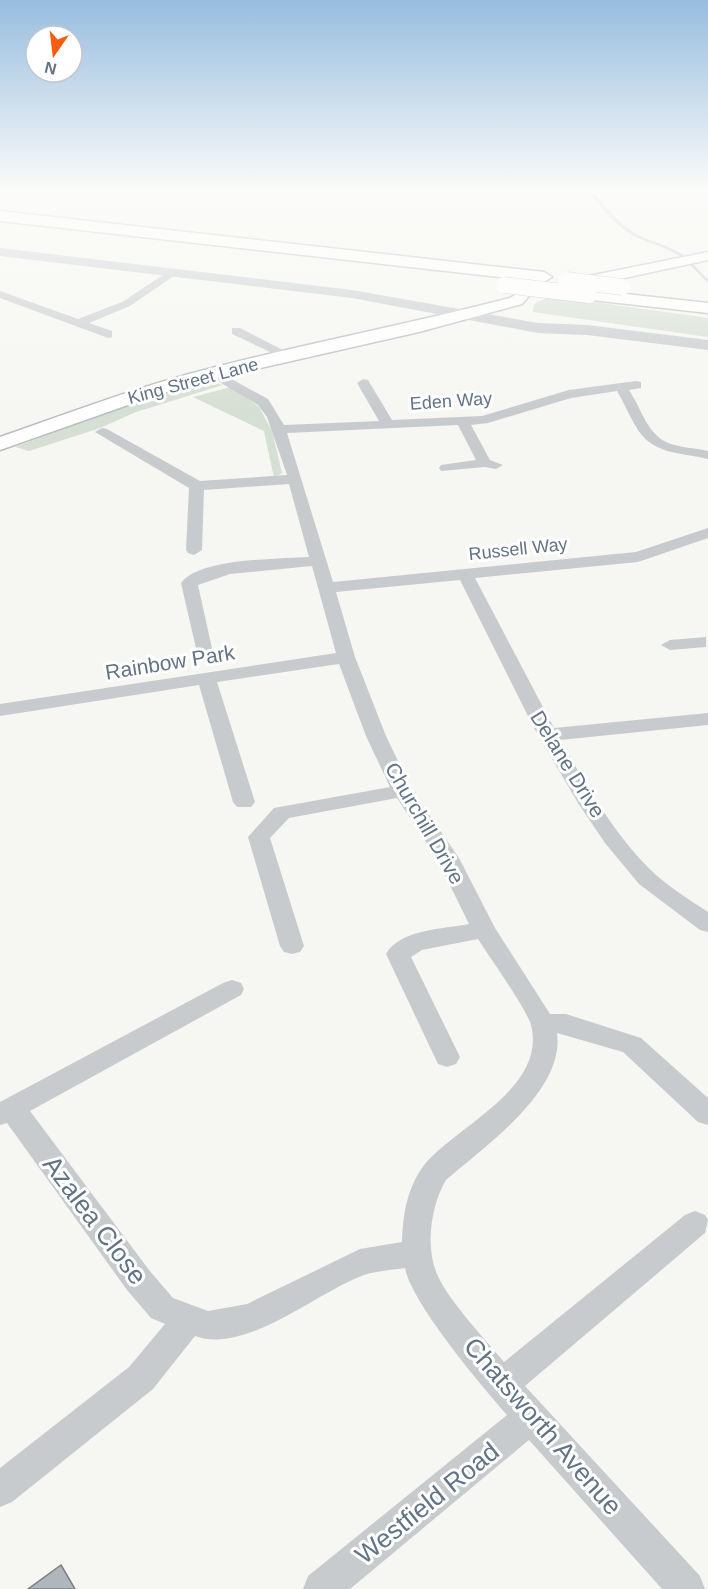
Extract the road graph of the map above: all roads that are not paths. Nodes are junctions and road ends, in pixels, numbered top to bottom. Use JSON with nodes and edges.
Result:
{"nodes":[{"id":1,"x":94,"y":262,"type":"edge"},
{"id":2,"x":319,"y":262,"type":"edge"},
{"id":3,"x":413,"y":262,"type":"edge"},
{"id":4,"x":680,"y":262,"type":"edge"},
{"id":5,"x":176,"y":271,"type":"junction"},
{"id":6,"x":0,"y":294,"type":"edge"},
{"id":7,"x":352,"y":294,"type":"junction"},
{"id":8,"x":708,"y":296,"type":"edge"},
{"id":9,"x":521,"y":297,"type":"junction"},
{"id":10,"x":375,"y":298,"type":"junction"},
{"id":11,"x":708,"y":308,"type":"edge"},
{"id":12,"x":464,"y":311,"type":"junction"},
{"id":13,"x":532,"y":320,"type":"junction"},
{"id":14,"x":79,"y":323,"type":"junction"},
{"id":15,"x":251,"y":323,"type":"dead end"},
{"id":16,"x":393,"y":330,"type":"junction"},
{"id":17,"x":587,"y":330,"type":"junction"},
{"id":18,"x":237,"y":331,"type":"junction"},
{"id":19,"x":108,"y":334,"type":"dead end"},
{"id":20,"x":220,"y":334,"type":"dead end"},
{"id":21,"x":708,"y":345,"type":"edge"},
{"id":22,"x":289,"y":356,"type":"junction"},
{"id":23,"x":213,"y":373,"type":"junction"},
{"id":24,"x":363,"y":382,"type":"dead end"},
{"id":25,"x":636,"y":385,"type":"dead end"},
{"id":26,"x":621,"y":387,"type":"junction"},
{"id":27,"x":463,"y":422,"type":"junction"},
{"id":28,"x":388,"y":424,"type":"junction"},
{"id":29,"x":280,"y":429,"type":"junction"},
{"id":30,"x":102,"y":432,"type":"dead end"},
{"id":31,"x":0,"y":444,"type":"edge"},
{"id":32,"x":708,"y":455,"type":"edge"},
{"id":33,"x":446,"y":468,"type":"dead end"},
{"id":34,"x":295,"y":479,"type":"junction"},
{"id":35,"x":197,"y":486,"type":"junction"},
{"id":36,"x":708,"y":533,"type":"edge"},
{"id":37,"x":194,"y":550,"type":"dead end"},
{"id":38,"x":320,"y":561,"type":"junction"},
{"id":39,"x":465,"y":574,"type":"junction"},
{"id":40,"x":328,"y":588,"type":"junction"},
{"id":41,"x":696,"y":625,"type":"dead end"},
{"id":42,"x":707,"y":643,"type":"edge"},
{"id":43,"x":670,"y":645,"type":"dead end"},
{"id":44,"x":204,"y":653,"type":"dead end"},
{"id":45,"x":346,"y":657,"type":"junction"},
{"id":46,"x":207,"y":679,"type":"junction"},
{"id":47,"x":0,"y":710,"type":"edge"},
{"id":48,"x":708,"y":719,"type":"edge"},
{"id":49,"x":548,"y":735,"type":"junction"},
{"id":50,"x":402,"y":792,"type":"junction"},
{"id":51,"x":244,"y":802,"type":"dead end"},
{"id":52,"x":708,"y":924,"type":"edge"},
{"id":53,"x":484,"y":930,"type":"junction"},
{"id":54,"x":292,"y":946,"type":"dead end"},
{"id":55,"x":232,"y":989,"type":"dead end"},
{"id":56,"x":543,"y":1023,"type":"junction"},
{"id":57,"x":447,"y":1057,"type":"dead end"},
{"id":58,"x":6,"y":1111,"type":"edge"},
{"id":59,"x":708,"y":1114,"type":"edge"},
{"id":60,"x":695,"y":1224,"type":"dead end"},
{"id":61,"x":417,"y":1253,"type":"junction"},
{"id":62,"x":189,"y":1319,"type":"junction"},
{"id":63,"x":502,"y":1385,"type":"junction"},
{"id":64,"x":532,"y":1416,"type":"junction"},
{"id":65,"x":0,"y":1490,"type":"edge"},
{"id":66,"x":321,"y":1589,"type":"edge"},
{"id":67,"x":687,"y":1589,"type":"edge"}],
"edges":[{"from":1,"to":5,"type":"street"},
{"from":2,"to":11,"type":"highway","bridge":true},
{"from":3,"to":8,"type":"highway","bridge":true},
{"from":4,"to":9,"type":"main road","name":"King Street Lane"},
{"from":5,"to":7,"type":"street"},
{"from":5,"to":14,"type":"street"},
{"from":6,"to":14,"type":"street"},
{"from":7,"to":10,"type":"street"},
{"from":7,"to":12,"type":"street"},
{"from":9,"to":12,"type":"main road","name":"King Street Lane"},
{"from":9,"to":13,"type":"street"},
{"from":10,"to":12,"type":"street"},
{"from":10,"to":16,"type":"street"},
{"from":12,"to":13,"type":"street"},
{"from":12,"to":16,"type":"main road","name":"King Street Lane"},
{"from":12,"to":17,"type":"street"},
{"from":13,"to":17,"type":"street"},
{"from":14,"to":19,"type":"street"},
{"from":15,"to":18,"type":"street"},
{"from":16,"to":22,"type":"main road","name":"King Street Lane"},
{"from":17,"to":21,"type":"street"},
{"from":18,"to":20,"type":"street"},
{"from":18,"to":22,"type":"street"},
{"from":22,"to":23,"type":"main road","name":"King Street Lane"},
{"from":23,"to":29,"type":"street","name":"Churchill Drive"},
{"from":23,"to":31,"type":"main road","name":"King Street Lane"},
{"from":24,"to":28,"type":"street"},
{"from":25,"to":26,"type":"street","name":"Eden Way"},
{"from":26,"to":27,"type":"street","name":"Eden Way"},
{"from":26,"to":32,"type":"street"},
{"from":27,"to":28,"type":"street","name":"Eden Way"},
{"from":27,"to":33,"type":"street"},
{"from":28,"to":29,"type":"street","name":"Eden Way"},
{"from":29,"to":34,"type":"street","name":"Churchill Drive"},
{"from":30,"to":35,"type":"street"},
{"from":34,"to":35,"type":"street"},
{"from":34,"to":38,"type":"street","name":"Churchill Drive"},
{"from":35,"to":37,"type":"street"},
{"from":36,"to":39,"type":"street","name":"Russell Way"},
{"from":38,"to":40,"type":"street","name":"Churchill Drive"},
{"from":38,"to":44,"type":"street"},
{"from":39,"to":40,"type":"street","name":"Russell Way"},
{"from":39,"to":49,"type":"street","name":"Delane Drive"},
{"from":40,"to":45,"type":"street","name":"Churchill Drive"},
{"from":41,"to":42,"type":"street"},
{"from":42,"to":43,"type":"street"},
{"from":45,"to":46,"type":"street","name":"Rainbow Park"},
{"from":45,"to":50,"type":"street","name":"Churchill Drive"},
{"from":46,"to":47,"type":"street","name":"Rainbow Park"},
{"from":46,"to":51,"type":"street"},
{"from":48,"to":49,"type":"street"},
{"from":49,"to":52,"type":"street","name":"Delane Drive"},
{"from":50,"to":53,"type":"street","name":"Churchill Drive"},
{"from":50,"to":54,"type":"street"},
{"from":53,"to":56,"type":"street","name":"Churchill Drive"},
{"from":53,"to":57,"type":"street"},
{"from":55,"to":58,"type":"street","name":"Azalea Close"},
{"from":56,"to":59,"type":"street"},
{"from":56,"to":61,"type":"street"},
{"from":58,"to":62,"type":"street","name":"Azalea Close"},
{"from":60,"to":63,"type":"street"},
{"from":61,"to":62,"type":"street","name":"Azalea Close"},
{"from":61,"to":63,"type":"street","name":"Chatsworth Avenue"},
{"from":62,"to":65,"type":"street"},
{"from":63,"to":64,"type":"street","name":"Chatsworth Avenue"},
{"from":64,"to":66,"type":"street","name":"Westfield Road"},
{"from":64,"to":67,"type":"street","name":"Chatsworth Avenue"}]}
